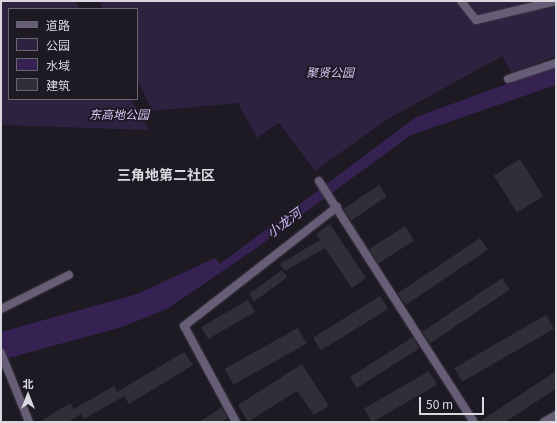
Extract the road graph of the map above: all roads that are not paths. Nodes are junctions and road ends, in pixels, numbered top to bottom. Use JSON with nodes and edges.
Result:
{"nodes":[{"id":1,"x":461,"y":1,"type":"edge"},
{"id":2,"x":556,"y":1,"type":"edge"},
{"id":3,"x":556,"y":63,"type":"edge"},
{"id":4,"x":508,"y":80,"type":"dead end"},
{"id":5,"x":319,"y":181,"type":"dead end"},
{"id":6,"x":336,"y":205,"type":"junction"},
{"id":7,"x":69,"y":275,"type":"dead end"},
{"id":8,"x":1,"y":309,"type":"edge"},
{"id":9,"x":1,"y":353,"type":"edge"},
{"id":10,"x":556,"y":414,"type":"edge"},
{"id":11,"x":29,"y":422,"type":"edge"},
{"id":12,"x":236,"y":422,"type":"edge"},
{"id":13,"x":474,"y":422,"type":"edge"},
{"id":14,"x":544,"y":422,"type":"edge"}],
"edges":[{"from":1,"to":2,"type":"street"},
{"from":3,"to":4,"type":"street"},
{"from":5,"to":6,"type":"street"},
{"from":6,"to":12,"type":"street"},
{"from":6,"to":13,"type":"street"},
{"from":7,"to":8,"type":"street"},
{"from":9,"to":11,"type":"street"},
{"from":10,"to":14,"type":"street"}]}
